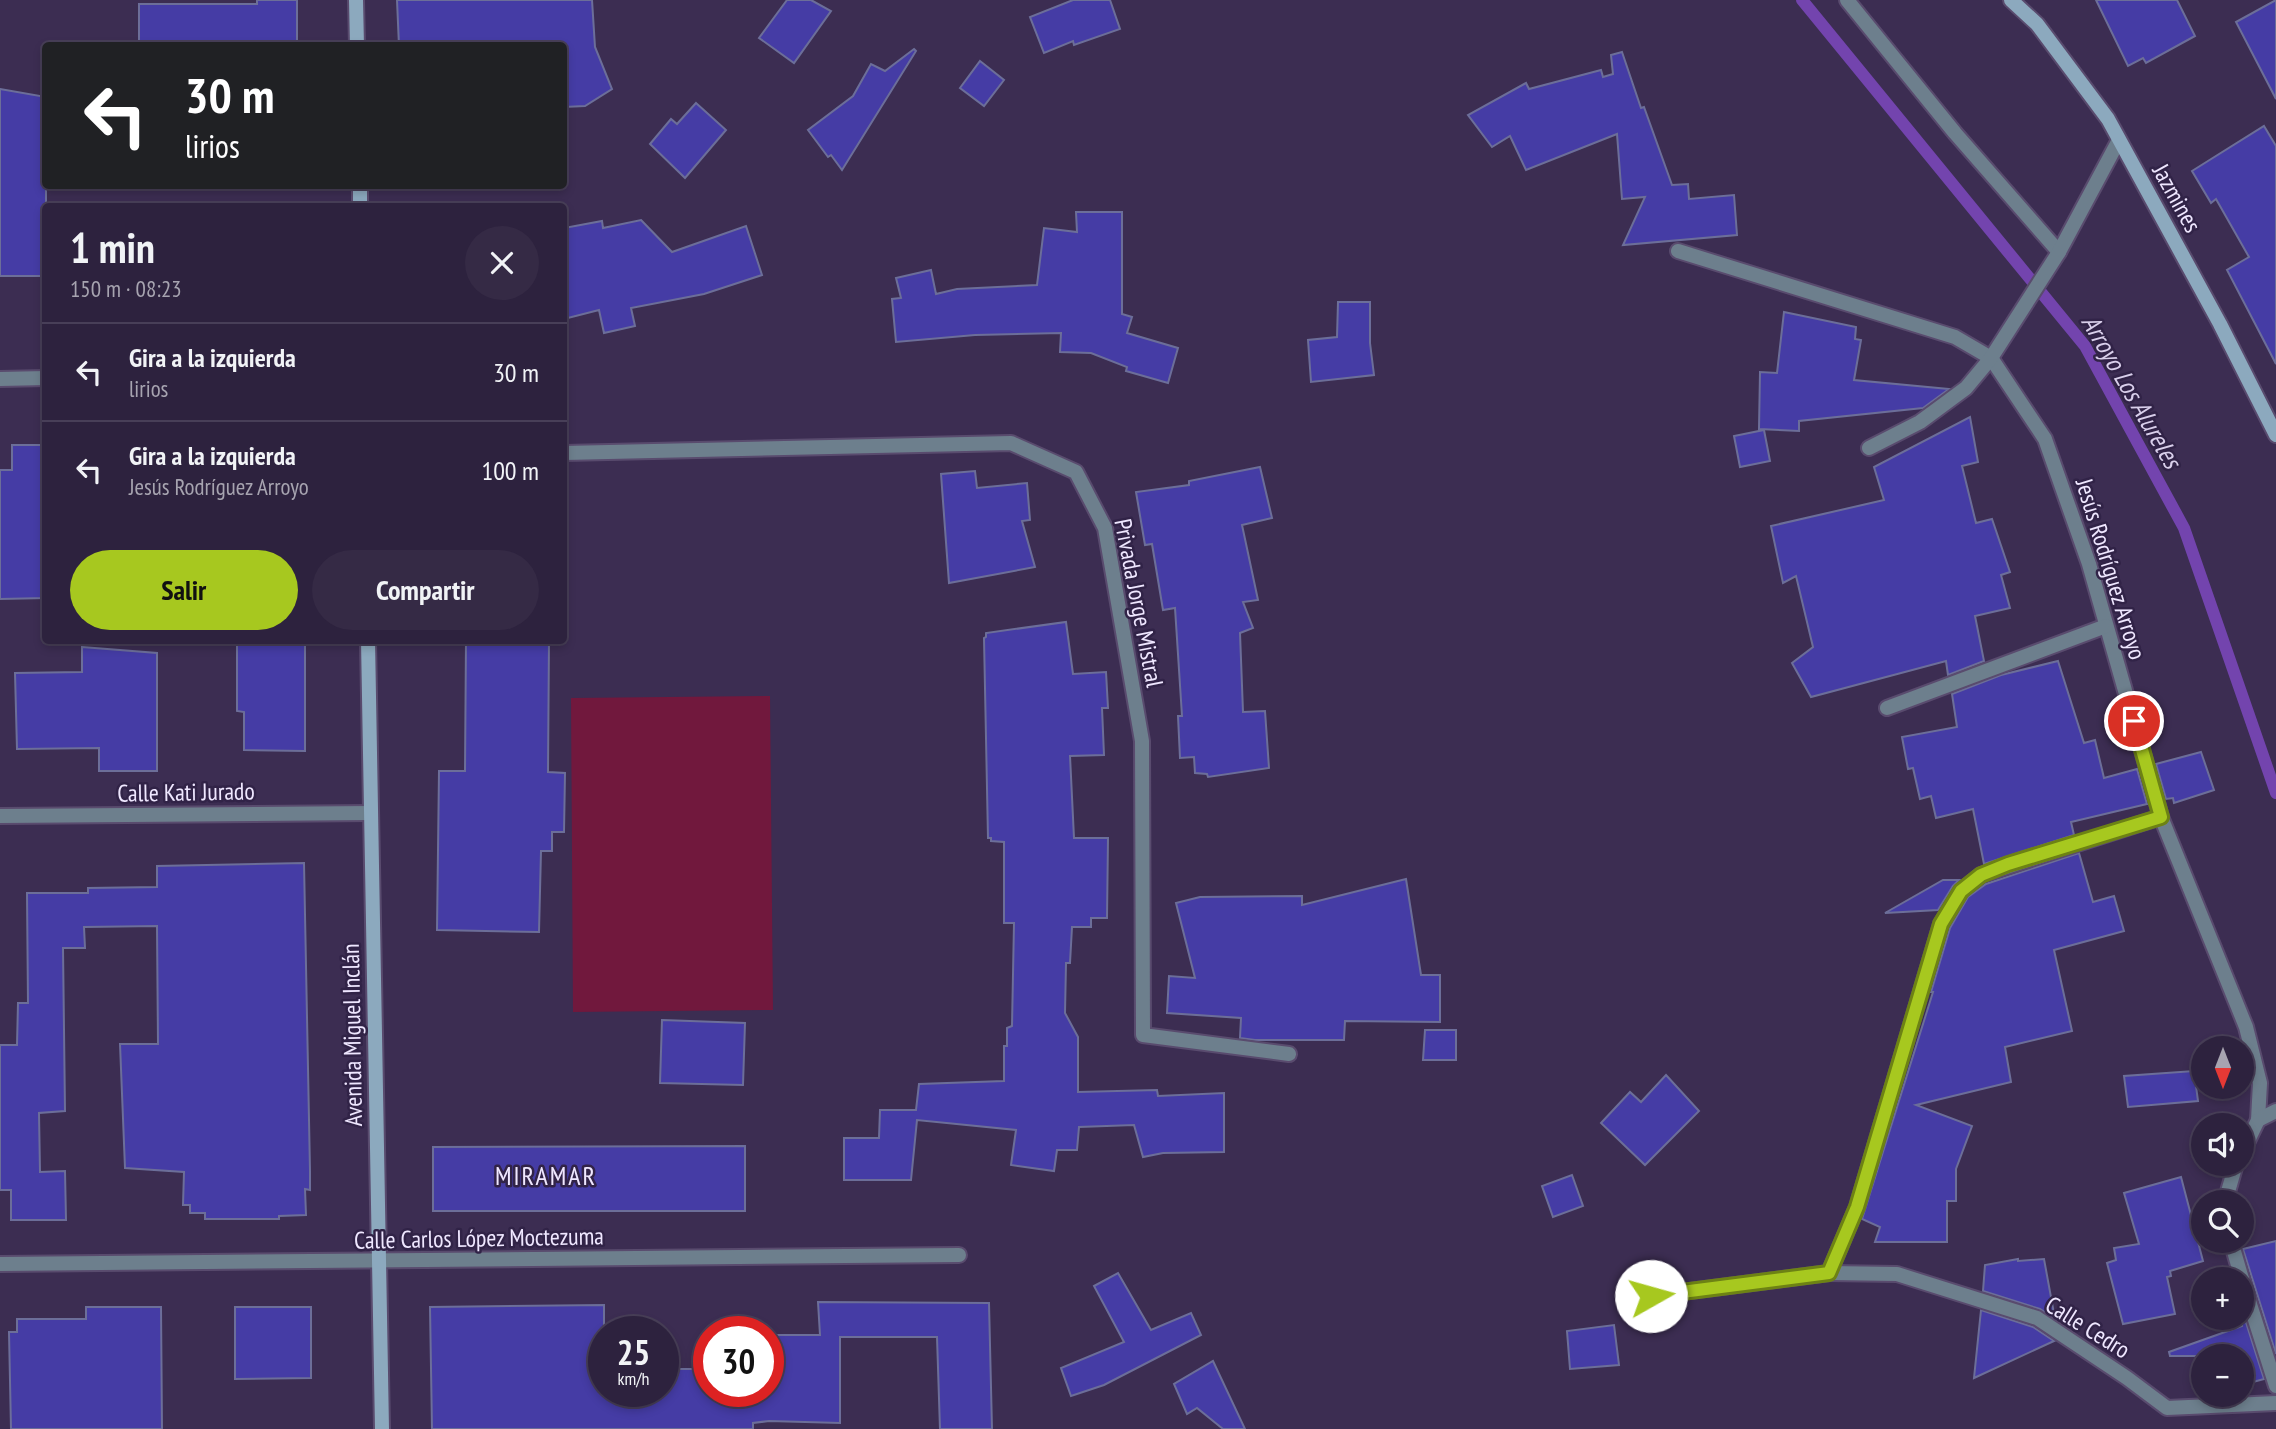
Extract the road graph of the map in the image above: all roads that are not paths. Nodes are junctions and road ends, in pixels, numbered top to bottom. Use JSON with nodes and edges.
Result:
{"nodes":[{"id":1,"x":356,"y":0,"type":"edge"},
{"id":2,"x":1847,"y":0,"type":"edge"},
{"id":3,"x":2011,"y":0,"type":"edge"},
{"id":4,"x":357,"y":42,"type":"edge"},
{"id":5,"x":2119,"y":140,"type":"junction"},
{"id":6,"x":1678,"y":251,"type":"dead end"},
{"id":7,"x":2056,"y":257,"type":"junction"},
{"id":8,"x":1991,"y":358,"type":"junction"},
{"id":9,"x":42,"y":378,"type":"edge"},
{"id":10,"x":0,"y":379,"type":"edge"},
{"id":11,"x":2276,"y":435,"type":"edge"},
{"id":12,"x":1869,"y":448,"type":"dead end"},
{"id":13,"x":567,"y":453,"type":"edge"},
{"id":14,"x":2106,"y":625,"type":"junction"},
{"id":15,"x":369,"y":644,"type":"edge"},
{"id":16,"x":1887,"y":708,"type":"dead end"},
{"id":17,"x":372,"y":813,"type":"junction"},
{"id":18,"x":0,"y":816,"type":"edge"},
{"id":19,"x":2161,"y":817,"type":"junction"},
{"id":20,"x":1289,"y":1054,"type":"dead end"},
{"id":21,"x":2276,"y":1111,"type":"edge"},
{"id":22,"x":2258,"y":1120,"type":"junction"},
{"id":23,"x":2254,"y":1128,"type":"edge"},
{"id":24,"x":958,"y":1255,"type":"dead end"},
{"id":25,"x":379,"y":1262,"type":"junction"},
{"id":26,"x":0,"y":1264,"type":"edge"},
{"id":27,"x":1829,"y":1273,"type":"junction"},
{"id":28,"x":1651,"y":1296,"type":"dead end"},
{"id":29,"x":2254,"y":1317,"type":"edge"},
{"id":30,"x":2276,"y":1386,"type":"edge"},
{"id":31,"x":2276,"y":1403,"type":"edge"},
{"id":32,"x":382,"y":1429,"type":"edge"}],
"edges":[{"from":1,"to":4,"type":"main road"},
{"from":2,"to":7,"type":"street"},
{"from":3,"to":5,"type":"main road","name":"Jazmines"},
{"from":5,"to":7,"type":"street"},
{"from":5,"to":11,"type":"main road","name":"Jazmines"},
{"from":6,"to":8,"type":"street","name":"Jesús Rodríguez Arroyo"},
{"from":7,"to":8,"type":"street"},
{"from":8,"to":12,"type":"street"},
{"from":8,"to":14,"type":"street","name":"Jesús Rodríguez Arroyo"},
{"from":9,"to":10,"type":"street"},
{"from":13,"to":20,"type":"street","name":"Privada Jorge Mistral"},
{"from":14,"to":16,"type":"street"},
{"from":14,"to":19,"type":"street","name":"Jesús Rodríguez Arroyo"},
{"from":15,"to":17,"type":"main road","name":"Avenida Miguel Inclán"},
{"from":17,"to":18,"type":"street","name":"Calle Kati Jurado"},
{"from":17,"to":25,"type":"main road","name":"Avenida Miguel Inclán"},
{"from":19,"to":22,"type":"street","name":"Jesús Rodríguez Arroyo"},
{"from":19,"to":27,"type":"street"},
{"from":21,"to":22,"type":"street"},
{"from":22,"to":23,"type":"street"},
{"from":24,"to":25,"type":"street","name":"Calle Carlos López Moctezuma"},
{"from":25,"to":26,"type":"street","name":"Calle Carlos López Moctezuma"},
{"from":25,"to":32,"type":"main road","name":"Avenida Miguel Inclán"},
{"from":27,"to":28,"type":"street","name":"Calle Cedro"},
{"from":27,"to":31,"type":"street","name":"Calle Cedro"},
{"from":29,"to":30,"type":"street"}]}
